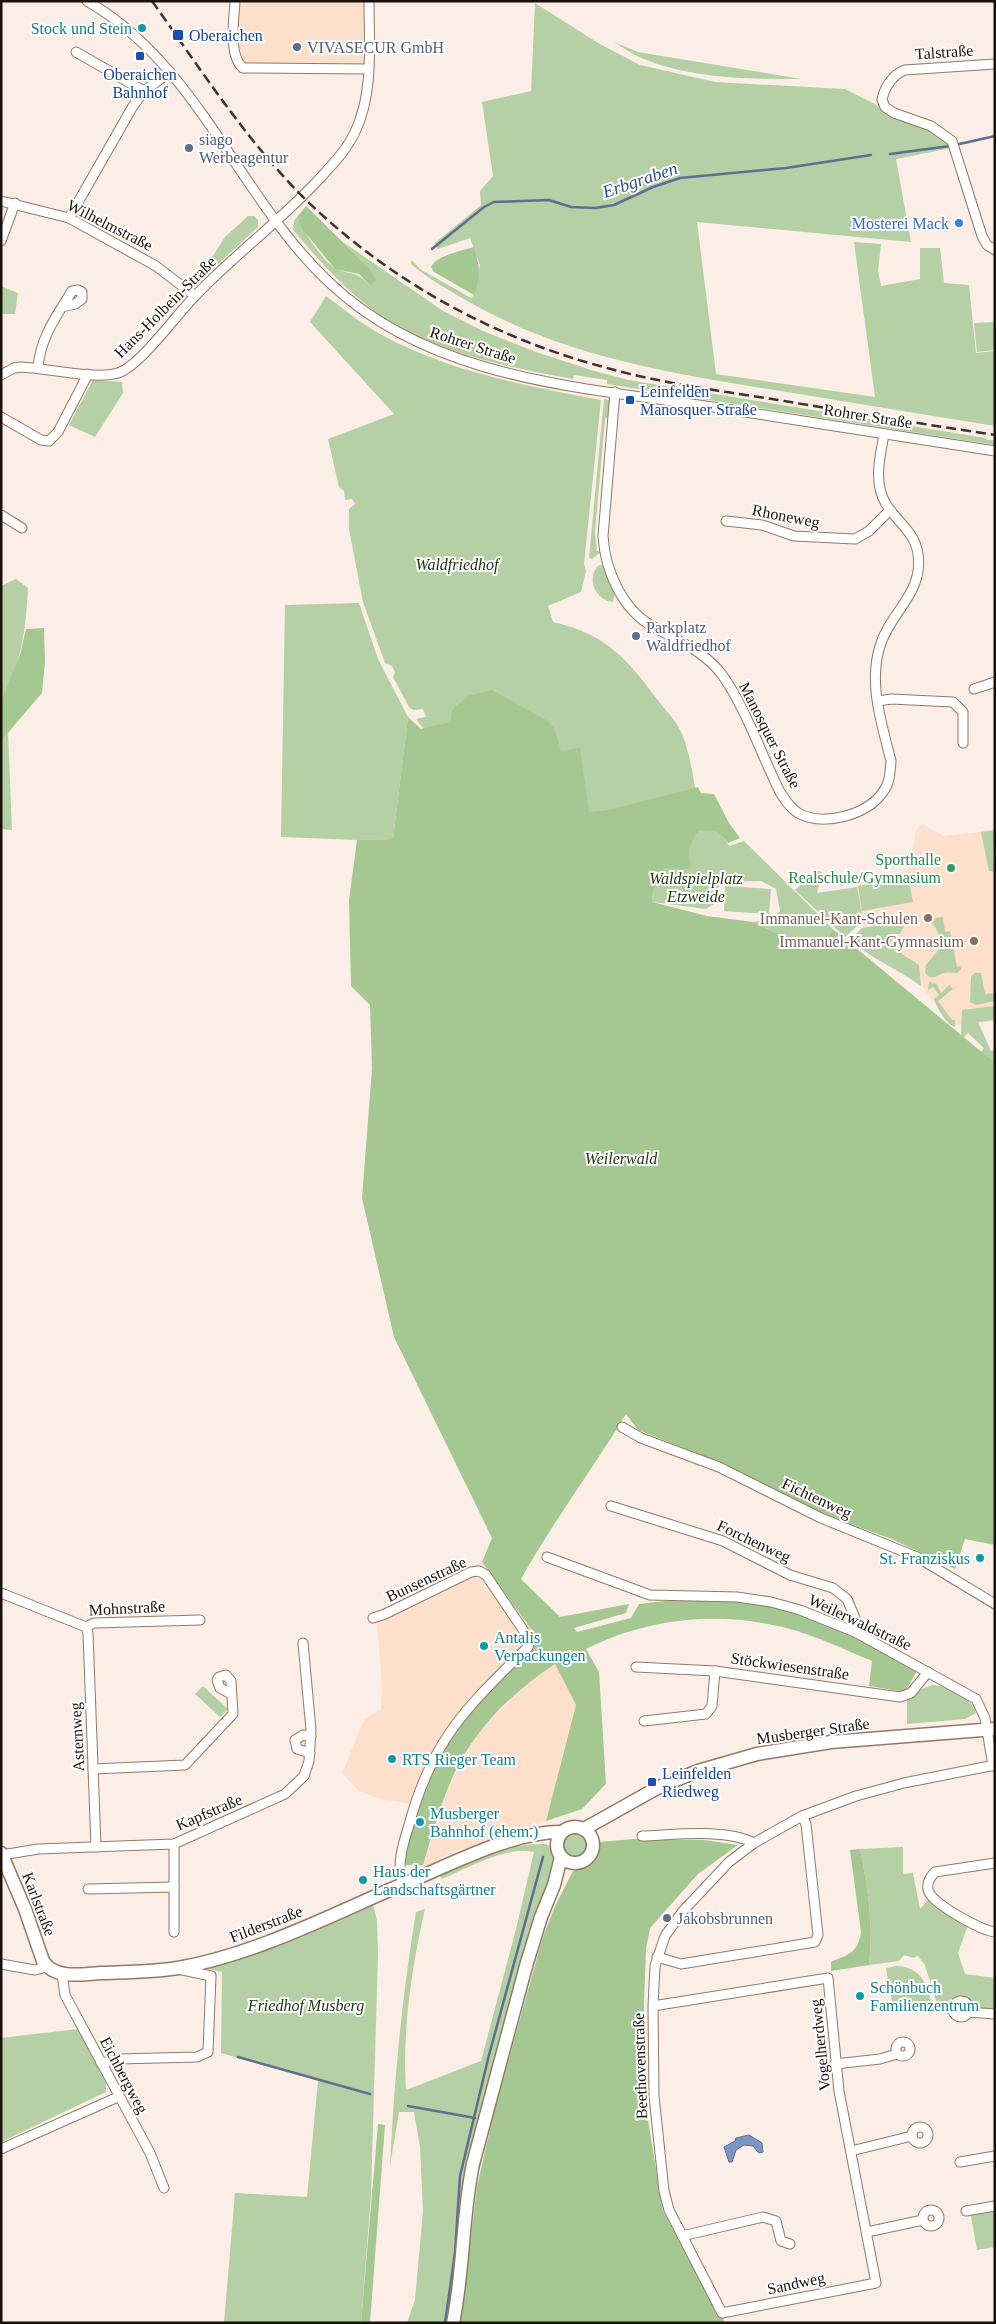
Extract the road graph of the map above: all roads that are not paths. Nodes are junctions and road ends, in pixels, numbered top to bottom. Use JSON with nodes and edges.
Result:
{"nodes":[{"id":1,"x":87,"y":1,"type":"edge"},
{"id":2,"x":235,"y":1,"type":"edge"},
{"id":3,"x":369,"y":1,"type":"edge"},
{"id":4,"x":76,"y":52,"type":"dead end"},
{"id":5,"x":995,"y":64,"type":"edge"},
{"id":6,"x":368,"y":69,"type":"junction"},
{"id":7,"x":170,"y":72,"type":"junction"},
{"id":8,"x":144,"y":91,"type":"junction"},
{"id":9,"x":1,"y":201,"type":"edge"},
{"id":10,"x":15,"y":203,"type":"junction"},
{"id":11,"x":69,"y":218,"type":"junction"},
{"id":12,"x":277,"y":222,"type":"junction"},
{"id":13,"x":1,"y":240,"type":"edge"},
{"id":14,"x":995,"y":250,"type":"edge"},
{"id":15,"x":195,"y":296,"type":"junction"},
{"id":16,"x":62,"y":307,"type":"dead end"},
{"id":17,"x":38,"y":368,"type":"junction"},
{"id":18,"x":2,"y":373,"type":"edge"},
{"id":19,"x":88,"y":374,"type":"junction"},
{"id":20,"x":615,"y":392,"type":"junction"},
{"id":21,"x":1,"y":417,"type":"edge"},
{"id":22,"x":884,"y":434,"type":"junction"},
{"id":23,"x":995,"y":451,"type":"edge"},
{"id":24,"x":890,"y":510,"type":"junction"},
{"id":25,"x":1,"y":515,"type":"edge"},
{"id":26,"x":726,"y":521,"type":"dead end"},
{"id":27,"x":22,"y":528,"type":"dead end"},
{"id":28,"x":995,"y":682,"type":"edge"},
{"id":29,"x":974,"y":690,"type":"dead end"},
{"id":30,"x":878,"y":701,"type":"junction"},
{"id":31,"x":963,"y":743,"type":"dead end"},
{"id":32,"x":622,"y":1427,"type":"dead end"},
{"id":33,"x":611,"y":1506,"type":"dead end"},
{"id":34,"x":547,"y":1557,"type":"dead end"},
{"id":35,"x":1,"y":1593,"type":"edge"},
{"id":36,"x":995,"y":1604,"type":"edge"},
{"id":37,"x":373,"y":1618,"type":"dead end"},
{"id":38,"x":200,"y":1620,"type":"dead end"},
{"id":39,"x":86,"y":1627,"type":"junction"},
{"id":40,"x":855,"y":1632,"type":"junction"},
{"id":41,"x":303,"y":1643,"type":"dead end"},
{"id":42,"x":636,"y":1667,"type":"dead end"},
{"id":43,"x":715,"y":1670,"type":"junction"},
{"id":44,"x":928,"y":1672,"type":"junction"},
{"id":45,"x":231,"y":1694,"type":"dead end"},
{"id":46,"x":644,"y":1721,"type":"dead end"},
{"id":47,"x":991,"y":1729,"type":"edge"},
{"id":48,"x":311,"y":1736,"type":"junction"},
{"id":49,"x":310,"y":1754,"type":"junction"},
{"id":50,"x":994,"y":1766,"type":"edge"},
{"id":51,"x":93,"y":1769,"type":"junction"},
{"id":52,"x":617,"y":1812,"type":"junction"},
{"id":53,"x":802,"y":1816,"type":"junction"},
{"id":54,"x":584,"y":1829,"type":"junction"},
{"id":55,"x":562,"y":1832,"type":"junction"},
{"id":56,"x":642,"y":1836,"type":"dead end"},
{"id":57,"x":531,"y":1837,"type":"junction"},
{"id":58,"x":593,"y":1840,"type":"junction"},
{"id":59,"x":754,"y":1843,"type":"junction"},
{"id":60,"x":174,"y":1844,"type":"junction"},
{"id":61,"x":96,"y":1847,"type":"junction"},
{"id":62,"x":2,"y":1854,"type":"edge"},
{"id":63,"x":564,"y":1855,"type":"junction"},
{"id":64,"x":995,"y":1863,"type":"edge"},
{"id":65,"x":403,"y":1885,"type":"junction"},
{"id":66,"x":174,"y":1887,"type":"junction"},
{"id":67,"x":88,"y":1889,"type":"dead end"},
{"id":68,"x":174,"y":1932,"type":"dead end"},
{"id":69,"x":995,"y":1932,"type":"edge"},
{"id":70,"x":656,"y":1957,"type":"junction"},
{"id":71,"x":1,"y":1964,"type":"edge"},
{"id":72,"x":46,"y":1967,"type":"junction"},
{"id":73,"x":176,"y":1968,"type":"junction"},
{"id":74,"x":62,"y":1974,"type":"junction"},
{"id":75,"x":653,"y":2006,"type":"junction"},
{"id":76,"x":968,"y":2012,"type":"dead end"},
{"id":77,"x":995,"y":2014,"type":"edge"},
{"id":78,"x":897,"y":2054,"type":"dead end"},
{"id":79,"x":101,"y":2063,"type":"junction"},
{"id":80,"x":835,"y":2064,"type":"junction"},
{"id":81,"x":118,"y":2097,"type":"junction"},
{"id":82,"x":912,"y":2136,"type":"dead end"},
{"id":83,"x":1,"y":2149,"type":"edge"},
{"id":84,"x":851,"y":2151,"type":"junction"},
{"id":85,"x":995,"y":2156,"type":"edge"},
{"id":86,"x":960,"y":2162,"type":"dead end"},
{"id":87,"x":164,"y":2188,"type":"dead end"},
{"id":88,"x":995,"y":2206,"type":"edge"},
{"id":89,"x":966,"y":2211,"type":"dead end"},
{"id":90,"x":923,"y":2220,"type":"dead end"},
{"id":91,"x":867,"y":2232,"type":"junction"},
{"id":92,"x":682,"y":2236,"type":"junction"},
{"id":93,"x":790,"y":2244,"type":"dead end"},
{"id":94,"x":876,"y":2283,"type":"joint"},
{"id":95,"x":722,"y":2313,"type":"joint"},
{"id":96,"x":452,"y":2323,"type":"edge"}],
"edges":[{"from":1,"to":7,"type":"street","name":"Rohrer Straße"},
{"from":2,"to":6,"type":"street"},
{"from":3,"to":6,"type":"street","name":"Hans-Holbein-Straße"},
{"from":4,"to":8,"type":"street"},
{"from":5,"to":14,"type":"street","name":"Talstraße"},
{"from":6,"to":12,"type":"street","name":"Hans-Holbein-Straße"},
{"from":7,"to":8,"type":"street"},
{"from":7,"to":12,"type":"street","name":"Rohrer Straße"},
{"from":8,"to":11,"type":"street"},
{"from":9,"to":10,"type":"street","name":"Wilhelmstraße"},
{"from":10,"to":11,"type":"street","name":"Wilhelmstraße"},
{"from":10,"to":13,"type":"street"},
{"from":11,"to":15,"type":"street","name":"Wilhelmstraße"},
{"from":12,"to":15,"type":"street","name":"Hans-Holbein-Straße"},
{"from":12,"to":20,"type":"street","name":"Rohrer Straße"},
{"from":15,"to":19,"type":"street","name":"Hans-Holbein-Straße"},
{"from":16,"to":17,"type":"street"},
{"from":17,"to":18,"type":"street","name":"Hans-Holbein-Straße"},
{"from":17,"to":19,"type":"street","name":"Hans-Holbein-Straße"},
{"from":19,"to":21,"type":"street"},
{"from":20,"to":22,"type":"street","name":"Rohrer Straße"},
{"from":20,"to":30,"type":"street","name":"Manosquer Straße"},
{"from":22,"to":23,"type":"street","name":"Rohrer Straße"},
{"from":22,"to":24,"type":"street","name":"Manosquer Straße"},
{"from":24,"to":26,"type":"street","name":"Rhoneweg"},
{"from":24,"to":30,"type":"street","name":"Manosquer Straße"},
{"from":25,"to":27,"type":"street"},
{"from":28,"to":29,"type":"street"},
{"from":30,"to":31,"type":"street"},
{"from":32,"to":36,"type":"street","name":"Fichtenweg"},
{"from":33,"to":40,"type":"street","name":"Forchenweg"},
{"from":34,"to":40,"type":"street","name":"Weilerwaldstraße"},
{"from":35,"to":39,"type":"street","name":"Mohnstraße"},
{"from":37,"to":65,"type":"street","name":"Bunsenstraße"},
{"from":38,"to":39,"type":"street","name":"Mohnstraße"},
{"from":39,"to":51,"type":"street","name":"Asternweg"},
{"from":40,"to":44,"type":"street","name":"Weilerwaldstraße"},
{"from":41,"to":48,"type":"street","name":"Kapfstraße"},
{"from":42,"to":43,"type":"street","name":"Stöckwiesenstraße"},
{"from":43,"to":44,"type":"street","name":"Stöckwiesenstraße"},
{"from":43,"to":46,"type":"street"},
{"from":44,"to":47,"type":"street","name":"Weilerwaldstraße"},
{"from":45,"to":51,"type":"street"},
{"from":47,"to":50,"type":"street","name":"Beethovenstraße"},
{"from":47,"to":52,"type":"main road","name":"Musberger Straße"},
{"from":48,"to":49,"type":"street","name":"Kapfstraße"},
{"from":48,"to":49,"type":"street"},
{"from":49,"to":60,"type":"street","name":"Kapfstraße"},
{"from":50,"to":53,"type":"street","name":"Beethovenstraße"},
{"from":51,"to":61,"type":"street","name":"Asternweg"},
{"from":52,"to":54,"type":"main road","name":"Musberger Straße"},
{"from":52,"to":58,"type":"main road","name":"Musberger Straße"},
{"from":53,"to":59,"type":"street","name":"Beethovenstraße"},
{"from":53,"to":70,"type":"street"},
{"from":54,"to":55,"type":"main road"},
{"from":54,"to":58,"type":"main road"},
{"from":55,"to":57,"type":"main road","name":"Filderstraße"},
{"from":55,"to":63,"type":"main road"},
{"from":56,"to":59,"type":"street"},
{"from":57,"to":63,"type":"main road"},
{"from":57,"to":65,"type":"main road","name":"Filderstraße"},
{"from":58,"to":63,"type":"main road"},
{"from":59,"to":70,"type":"street","name":"Beethovenstraße"},
{"from":60,"to":61,"type":"street","name":"Kapfstraße"},
{"from":60,"to":66,"type":"street"},
{"from":61,"to":62,"type":"street","name":"Kapfstraße"},
{"from":62,"to":72,"type":"main road","name":"Karlstraße"},
{"from":63,"to":96,"type":"main road"},
{"from":64,"to":69,"type":"street"},
{"from":65,"to":73,"type":"main road","name":"Filderstraße"},
{"from":66,"to":67,"type":"street"},
{"from":66,"to":68,"type":"street"},
{"from":70,"to":75,"type":"street","name":"Beethovenstraße"},
{"from":71,"to":72,"type":"street","name":"Filderstraße"},
{"from":72,"to":74,"type":"main road","name":"Filderstraße"},
{"from":73,"to":74,"type":"main road","name":"Filderstraße"},
{"from":73,"to":79,"type":"street"},
{"from":74,"to":79,"type":"street","name":"Eichbergweg"},
{"from":75,"to":80,"type":"street","name":"Vogelherdweg"},
{"from":75,"to":92,"type":"street","name":"Beethovenstraße"},
{"from":76,"to":77,"type":"street"},
{"from":78,"to":80,"type":"street"},
{"from":79,"to":81,"type":"street","name":"Eichbergweg"},
{"from":80,"to":84,"type":"street","name":"Vogelherdweg"},
{"from":81,"to":83,"type":"street"},
{"from":81,"to":87,"type":"street","name":"Eichbergweg"},
{"from":82,"to":84,"type":"street"},
{"from":84,"to":91,"type":"street","name":"Vogelherdweg"},
{"from":85,"to":86,"type":"street"},
{"from":88,"to":89,"type":"street"},
{"from":90,"to":91,"type":"street"},
{"from":91,"to":94,"type":"street","name":"Vogelherdweg"},
{"from":92,"to":93,"type":"street"},
{"from":92,"to":95,"type":"street","name":"Beethovenstraße"},
{"from":94,"to":95,"type":"street","name":"Sandweg"}]}
